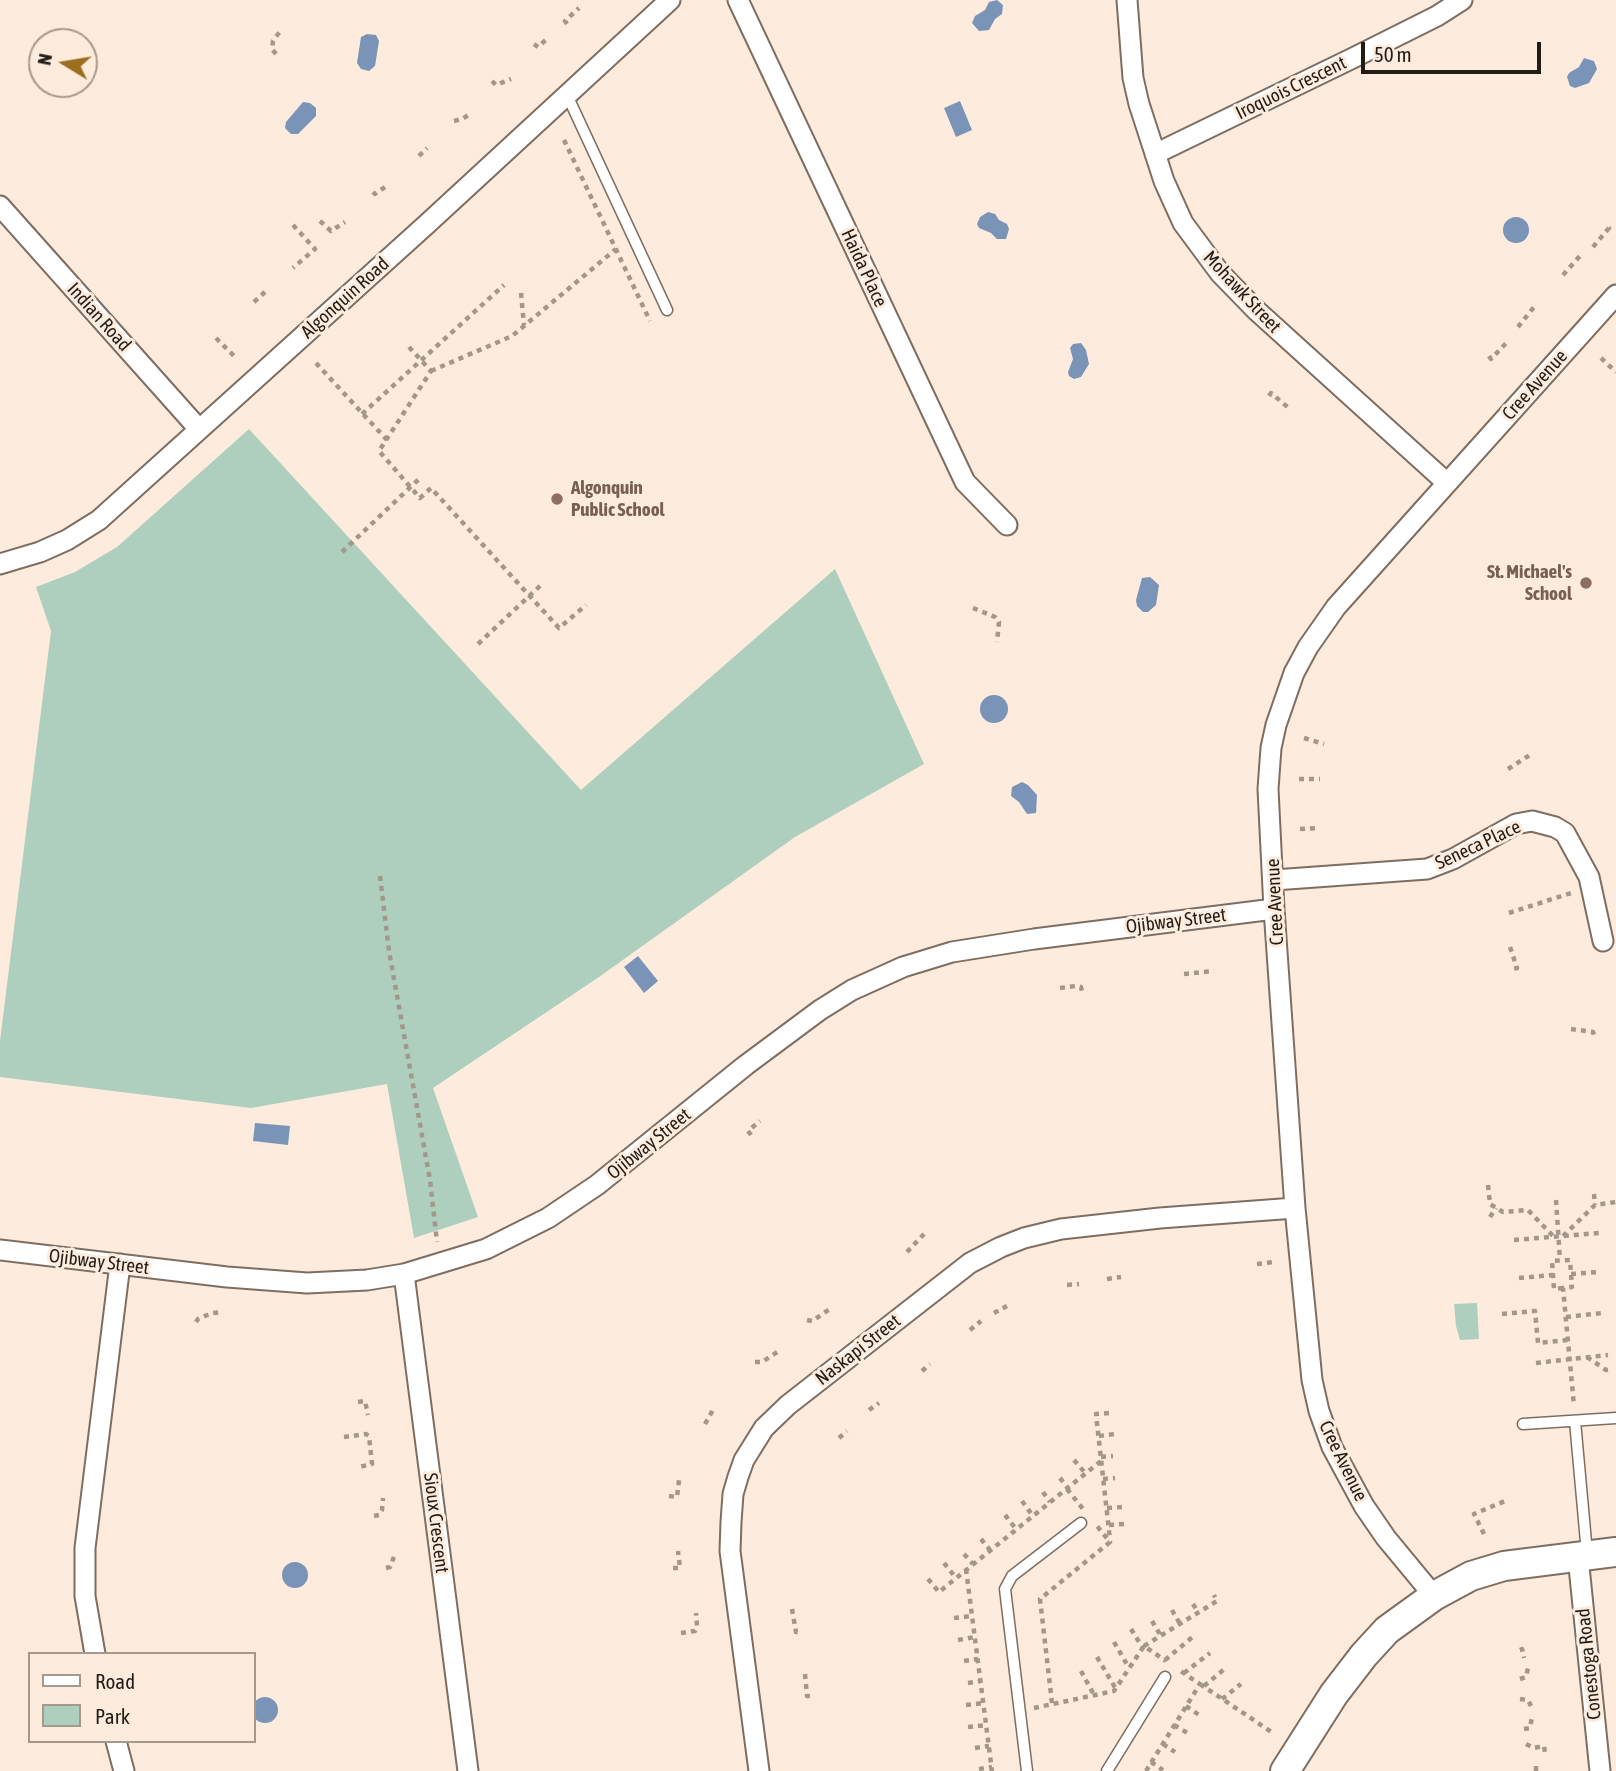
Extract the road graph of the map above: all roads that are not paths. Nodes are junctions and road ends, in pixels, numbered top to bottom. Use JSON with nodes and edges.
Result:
{"nodes":[{"id":1,"x":670,"y":0,"type":"edge"},
{"id":2,"x":738,"y":0,"type":"edge"},
{"id":3,"x":1127,"y":0,"type":"edge"},
{"id":4,"x":1462,"y":0,"type":"edge"},
{"id":5,"x":566,"y":95,"type":"junction"},
{"id":6,"x":1155,"y":154,"type":"junction"},
{"id":7,"x":0,"y":206,"type":"edge"},
{"id":8,"x":1616,"y":295,"type":"edge"},
{"id":9,"x":667,"y":310,"type":"dead end"},
{"id":10,"x":198,"y":428,"type":"junction"},
{"id":11,"x":1447,"y":483,"type":"junction"},
{"id":12,"x":1007,"y":525,"type":"dead end"},
{"id":13,"x":0,"y":564,"type":"edge"},
{"id":14,"x":1273,"y":880,"type":"junction"},
{"id":15,"x":1274,"y":909,"type":"junction"},
{"id":16,"x":1603,"y":941,"type":"dead end"},
{"id":17,"x":1295,"y":1208,"type":"junction"},
{"id":18,"x":0,"y":1250,"type":"edge"},
{"id":19,"x":120,"y":1264,"type":"junction"},
{"id":20,"x":404,"y":1274,"type":"junction"},
{"id":21,"x":1616,"y":1418,"type":"edge"},
{"id":22,"x":1575,"y":1421,"type":"junction"},
{"id":23,"x":1523,"y":1424,"type":"dead end"},
{"id":24,"x":1081,"y":1523,"type":"dead end"},
{"id":25,"x":1616,"y":1552,"type":"edge"},
{"id":26,"x":1583,"y":1556,"type":"junction"},
{"id":27,"x":1434,"y":1596,"type":"junction"},
{"id":28,"x":94,"y":1652,"type":"edge"},
{"id":29,"x":1165,"y":1677,"type":"dead end"},
{"id":30,"x":117,"y":1743,"type":"edge"},
{"id":31,"x":124,"y":1771,"type":"edge"},
{"id":32,"x":468,"y":1771,"type":"edge"},
{"id":33,"x":759,"y":1771,"type":"edge"},
{"id":34,"x":1027,"y":1771,"type":"edge"},
{"id":35,"x":1107,"y":1771,"type":"edge"},
{"id":36,"x":1285,"y":1771,"type":"edge"},
{"id":37,"x":1601,"y":1771,"type":"edge"}],
"edges":[{"from":1,"to":5,"type":"street","name":"Algonquin Road"},
{"from":2,"to":12,"type":"street","name":"Haida Place"},
{"from":3,"to":6,"type":"street","name":"Mohawk Street"},
{"from":4,"to":6,"type":"street","name":"Iroquois Crescent"},
{"from":5,"to":9,"type":"lane"},
{"from":5,"to":10,"type":"street","name":"Algonquin Road"},
{"from":6,"to":11,"type":"street","name":"Mohawk Street"},
{"from":7,"to":10,"type":"street","name":"Indian Road"},
{"from":8,"to":11,"type":"street","name":"Cree Avenue"},
{"from":10,"to":13,"type":"street","name":"Algonquin Road"},
{"from":11,"to":14,"type":"street","name":"Cree Avenue"},
{"from":14,"to":15,"type":"street","name":"Cree Avenue"},
{"from":14,"to":16,"type":"street","name":"Seneca Place"},
{"from":15,"to":17,"type":"street","name":"Cree Avenue"},
{"from":15,"to":20,"type":"street","name":"Ojibway Street"},
{"from":17,"to":27,"type":"street","name":"Cree Avenue"},
{"from":17,"to":33,"type":"street","name":"Naskapi Street"},
{"from":18,"to":19,"type":"street","name":"Ojibway Street"},
{"from":19,"to":20,"type":"street","name":"Ojibway Street"},
{"from":19,"to":28,"type":"street"},
{"from":20,"to":32,"type":"street","name":"Sioux Crescent"},
{"from":21,"to":22,"type":"lane"},
{"from":22,"to":23,"type":"lane"},
{"from":22,"to":26,"type":"lane"},
{"from":24,"to":34,"type":"lane"},
{"from":25,"to":26,"type":"main road"},
{"from":26,"to":27,"type":"main road"},
{"from":26,"to":37,"type":"street","name":"Conestoga Road"},
{"from":27,"to":36,"type":"main road"},
{"from":29,"to":35,"type":"lane"},
{"from":30,"to":31,"type":"street"}]}
